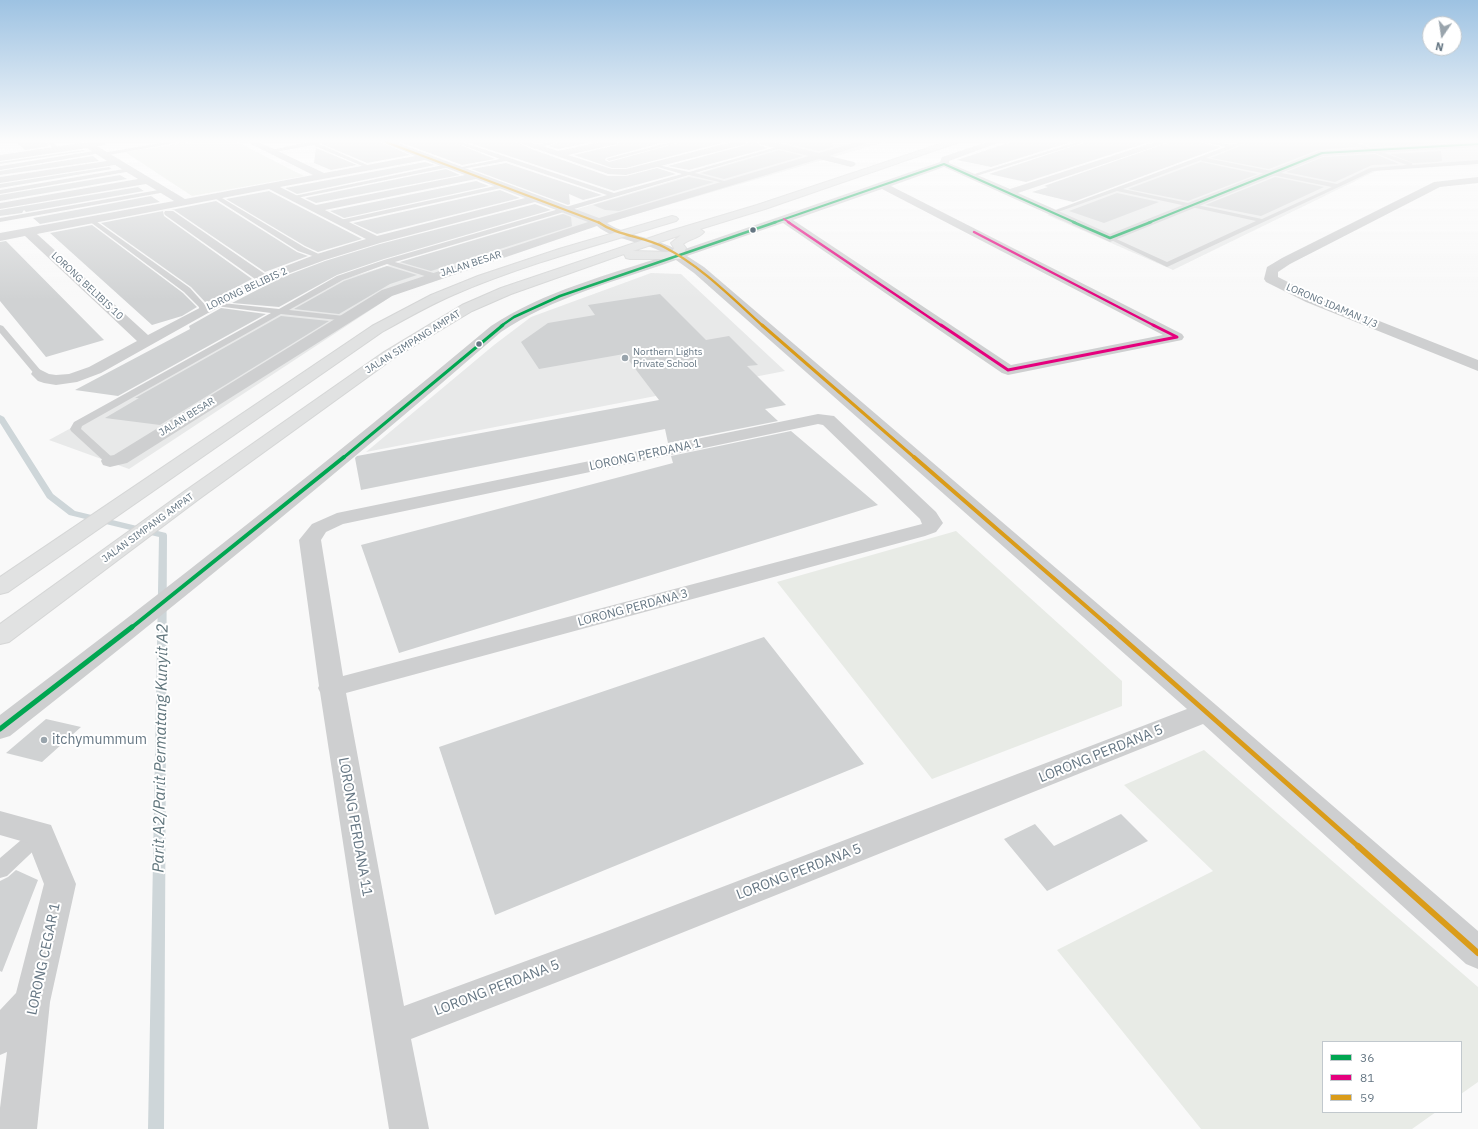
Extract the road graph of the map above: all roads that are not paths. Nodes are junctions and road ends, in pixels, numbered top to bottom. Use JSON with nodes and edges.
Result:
{"nodes":[{"id":1,"x":64,"y":195,"type":"edge"},
{"id":2,"x":143,"y":195,"type":"edge"},
{"id":3,"x":170,"y":195,"type":"edge"},
{"id":4,"x":222,"y":195,"type":"edge"},
{"id":5,"x":287,"y":195,"type":"edge"},
{"id":6,"x":304,"y":195,"type":"edge"},
{"id":7,"x":384,"y":195,"type":"edge"},
{"id":8,"x":464,"y":195,"type":"edge"},
{"id":9,"x":527,"y":195,"type":"edge"},
{"id":10,"x":614,"y":195,"type":"edge"},
{"id":11,"x":688,"y":195,"type":"edge"},
{"id":12,"x":798,"y":195,"type":"edge"},
{"id":13,"x":854,"y":195,"type":"edge"},
{"id":14,"x":901,"y":195,"type":"edge"},
{"id":15,"x":1013,"y":195,"type":"edge"},
{"id":16,"x":1101,"y":195,"type":"edge"},
{"id":17,"x":1143,"y":195,"type":"edge"},
{"id":18,"x":1216,"y":195,"type":"edge"},
{"id":19,"x":1319,"y":195,"type":"edge"},
{"id":20,"x":1417,"y":195,"type":"edge"},
{"id":21,"x":215,"y":196,"type":"junction"},
{"id":22,"x":292,"y":197,"type":"junction"},
{"id":23,"x":536,"y":198,"type":"junction"},
{"id":24,"x":182,"y":202,"type":"junction"},
{"id":25,"x":1191,"y":205,"type":"junction"},
{"id":26,"x":0,"y":206,"type":"edge"},
{"id":27,"x":761,"y":207,"type":"junction"},
{"id":28,"x":314,"y":209,"type":"junction"},
{"id":29,"x":564,"y":209,"type":"junction"},
{"id":30,"x":1053,"y":212,"type":"junction"},
{"id":31,"x":169,"y":213,"type":"dead end"},
{"id":32,"x":679,"y":217,"type":"dead end"},
{"id":33,"x":784,"y":219,"type":"junction"},
{"id":34,"x":0,"y":220,"type":"edge"},
{"id":35,"x":91,"y":220,"type":"junction"},
{"id":36,"x":1263,"y":221,"type":"junction"},
{"id":37,"x":340,"y":222,"type":"junction"},
{"id":38,"x":599,"y":222,"type":"junction"},
{"id":39,"x":28,"y":232,"type":"junction"},
{"id":40,"x":628,"y":233,"type":"junction"},
{"id":41,"x":0,"y":237,"type":"edge"},
{"id":42,"x":1110,"y":238,"type":"junction"},
{"id":43,"x":376,"y":240,"type":"junction"},
{"id":44,"x":651,"y":242,"type":"junction"},
{"id":45,"x":677,"y":256,"type":"junction"},
{"id":46,"x":321,"y":257,"type":"junction"},
{"id":47,"x":387,"y":262,"type":"junction"},
{"id":48,"x":591,"y":262,"type":"junction"},
{"id":49,"x":434,"y":276,"type":"junction"},
{"id":50,"x":264,"y":279,"type":"junction"},
{"id":51,"x":216,"y":304,"type":"junction"},
{"id":52,"x":203,"y":310,"type":"junction"},
{"id":53,"x":280,"y":311,"type":"junction"},
{"id":54,"x":344,"y":319,"type":"junction"},
{"id":55,"x":0,"y":328,"type":"edge"},
{"id":56,"x":146,"y":341,"type":"junction"},
{"id":57,"x":1478,"y":366,"type":"edge"},
{"id":58,"x":38,"y":374,"type":"joint"},
{"id":59,"x":110,"y":461,"type":"joint"},
{"id":60,"x":933,"y":523,"type":"joint"},
{"id":61,"x":319,"y":528,"type":"joint"},
{"id":62,"x":0,"y":587,"type":"edge"},
{"id":63,"x":0,"y":636,"type":"edge"},
{"id":64,"x":331,"y":688,"type":"junction"},
{"id":65,"x":1207,"y":712,"type":"junction"},
{"id":66,"x":0,"y":729,"type":"edge"},
{"id":67,"x":0,"y":823,"type":"edge"},
{"id":68,"x":40,"y":834,"type":"junction"},
{"id":69,"x":0,"y":870,"type":"edge"},
{"id":70,"x":1478,"y":952,"type":"edge"},
{"id":71,"x":32,"y":1002,"type":"junction"},
{"id":72,"x":390,"y":1028,"type":"junction"},
{"id":73,"x":0,"y":1037,"type":"edge"},
{"id":74,"x":18,"y":1129,"type":"edge"},
{"id":75,"x":409,"y":1129,"type":"edge"}],
"edges":[{"from":1,"to":26,"type":"street"},
{"from":2,"to":34,"type":"lane"},
{"from":3,"to":24,"type":"street"},
{"from":4,"to":21,"type":"street"},
{"from":5,"to":22,"type":"street"},
{"from":6,"to":22,"type":"lane"},
{"from":7,"to":28,"type":"street"},
{"from":8,"to":37,"type":"lane"},
{"from":9,"to":23,"type":"street"},
{"from":10,"to":29,"type":"lane"},
{"from":11,"to":38,"type":"street","name":"JALAN BESAR"},
{"from":12,"to":27,"type":"highway","name":"JALAN SIMPANG AMPAT"},
{"from":13,"to":33,"type":"street"},
{"from":14,"to":33,"type":"street"},
{"from":15,"to":30,"type":"street"},
{"from":16,"to":30,"type":"lane"},
{"from":17,"to":25,"type":"lane"},
{"from":18,"to":25,"type":"street"},
{"from":19,"to":36,"type":"lane"},
{"from":20,"to":57,"type":"street","name":"LORONG IDAMAN 1/3"},
{"from":21,"to":24,"type":"street"},
{"from":21,"to":46,"type":"lane"},
{"from":22,"to":28,"type":"street"},
{"from":23,"to":29,"type":"street"},
{"from":23,"to":43,"type":"street","name":"LORONG BELIBIS 2"},
{"from":24,"to":35,"type":"street"},
{"from":25,"to":36,"type":"lane"},
{"from":25,"to":42,"type":"street"},
{"from":27,"to":44,"type":"highway","name":"JALAN SIMPANG AMPAT"},
{"from":27,"to":45,"type":"highway"},
{"from":28,"to":37,"type":"street"},
{"from":29,"to":38,"type":"street"},
{"from":29,"to":47,"type":"lane"},
{"from":30,"to":42,"type":"street"},
{"from":31,"to":50,"type":"street"},
{"from":32,"to":40,"type":"highway","name":"JALAN SIMPANG AMPAT"},
{"from":33,"to":45,"type":"street"},
{"from":35,"to":39,"type":"street"},
{"from":35,"to":52,"type":"lane"},
{"from":36,"to":42,"type":"lane"},
{"from":37,"to":43,"type":"street"},
{"from":38,"to":40,"type":"street"},
{"from":38,"to":49,"type":"street","name":"JALAN BESAR"},
{"from":39,"to":41,"type":"street"},
{"from":39,"to":56,"type":"street","name":"LORONG BELIBIS 10"},
{"from":40,"to":44,"type":"street"},
{"from":40,"to":62,"type":"highway","name":"JALAN SIMPANG AMPAT"},
{"from":43,"to":46,"type":"street","name":"LORONG BELIBIS 2"},
{"from":44,"to":45,"type":"street"},
{"from":44,"to":48,"type":"highway","name":"JALAN SIMPANG AMPAT"},
{"from":45,"to":48,"type":"highway"},
{"from":45,"to":65,"type":"street"},
{"from":45,"to":66,"type":"street"},
{"from":46,"to":50,"type":"street","name":"LORONG BELIBIS 2"},
{"from":47,"to":49,"type":"lane"},
{"from":47,"to":53,"type":"lane"},
{"from":48,"to":63,"type":"highway","name":"JALAN SIMPANG AMPAT"},
{"from":49,"to":54,"type":"street","name":"JALAN BESAR"},
{"from":50,"to":51,"type":"street","name":"LORONG BELIBIS 2"},
{"from":51,"to":52,"type":"street","name":"LORONG BELIBIS 2"},
{"from":51,"to":53,"type":"lane"},
{"from":52,"to":56,"type":"street","name":"LORONG BELIBIS 2"},
{"from":53,"to":54,"type":"lane"},
{"from":53,"to":59,"type":"lane"},
{"from":54,"to":59,"type":"street","name":"JALAN BESAR"},
{"from":55,"to":58,"type":"lane"},
{"from":56,"to":58,"type":"street","name":"LORONG BELIBIS 2"},
{"from":60,"to":61,"type":"street","name":"LORONG PERDANA 1"},
{"from":60,"to":64,"type":"street","name":"LORONG PERDANA 3"},
{"from":61,"to":64,"type":"street","name":"LORONG PERDANA 11"},
{"from":64,"to":72,"type":"street","name":"LORONG PERDANA 11"},
{"from":65,"to":70,"type":"street"},
{"from":65,"to":72,"type":"street","name":"LORONG PERDANA 5"},
{"from":67,"to":68,"type":"street"},
{"from":68,"to":69,"type":"lane"},
{"from":68,"to":71,"type":"street","name":"LORONG CEGAR 1"},
{"from":71,"to":73,"type":"street"},
{"from":71,"to":74,"type":"street","name":"LORONG CEGAR 1"},
{"from":72,"to":75,"type":"street","name":"LORONG PERDANA 11"}]}
